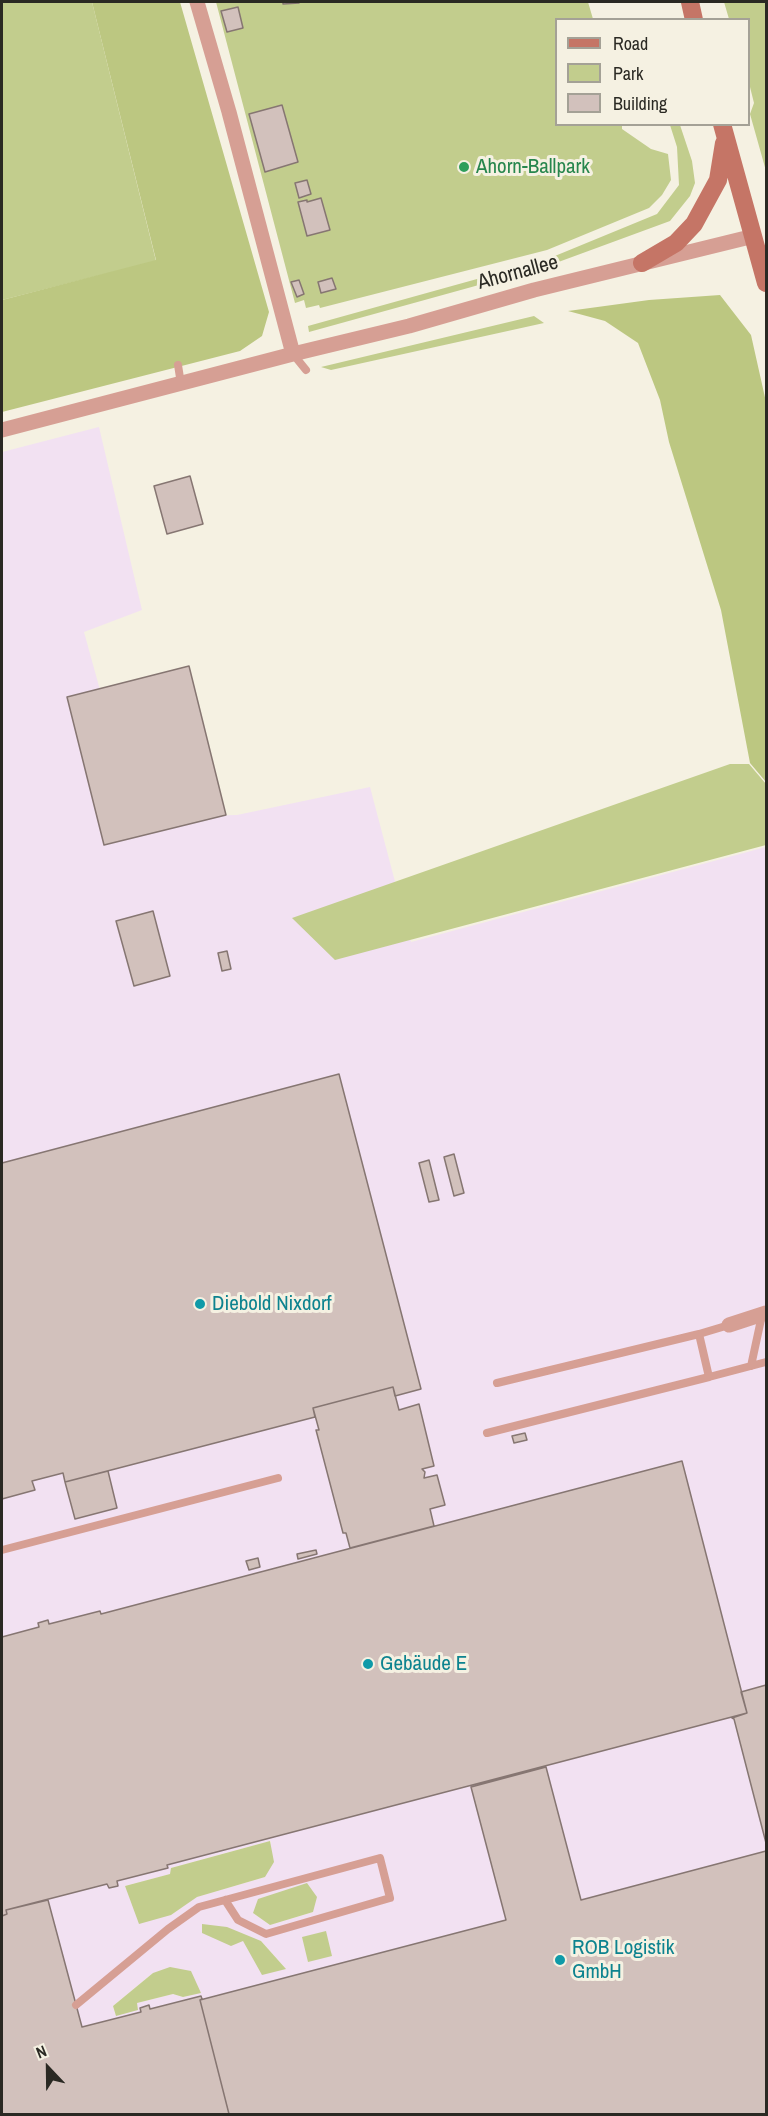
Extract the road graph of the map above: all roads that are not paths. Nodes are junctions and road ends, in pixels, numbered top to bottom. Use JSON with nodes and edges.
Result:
{"nodes":[{"id":1,"x":196,"y":2,"type":"edge"},
{"id":2,"x":690,"y":2,"type":"edge"},
{"id":3,"x":694,"y":18,"type":"edge"},
{"id":4,"x":723,"y":130,"type":"edge"},
{"id":5,"x":754,"y":237,"type":"junction"},
{"id":6,"x":642,"y":263,"type":"junction"},
{"id":7,"x":766,"y":283,"type":"edge"},
{"id":8,"x":293,"y":354,"type":"junction"},
{"id":9,"x":178,"y":365,"type":"dead end"},
{"id":10,"x":306,"y":370,"type":"dead end"},
{"id":11,"x":181,"y":384,"type":"junction"},
{"id":12,"x":2,"y":430,"type":"edge"},
{"id":13,"x":764,"y":1314,"type":"edge"},
{"id":14,"x":729,"y":1325,"type":"joint"},
{"id":15,"x":699,"y":1334,"type":"junction"},
{"id":16,"x":766,"y":1362,"type":"edge"},
{"id":17,"x":751,"y":1366,"type":"junction"},
{"id":18,"x":709,"y":1377,"type":"junction"},
{"id":19,"x":497,"y":1383,"type":"dead end"},
{"id":20,"x":487,"y":1433,"type":"dead end"},
{"id":21,"x":278,"y":1478,"type":"dead end"},
{"id":22,"x":2,"y":1550,"type":"edge"},
{"id":23,"x":225,"y":1900,"type":"junction"},
{"id":24,"x":76,"y":2005,"type":"dead end"}],
"edges":[{"from":1,"to":8,"type":"street"},
{"from":2,"to":3,"type":"main road"},
{"from":4,"to":5,"type":"main road"},
{"from":4,"to":6,"type":"main road"},
{"from":5,"to":6,"type":"street","name":"Ahornallee"},
{"from":5,"to":7,"type":"main road"},
{"from":6,"to":8,"type":"street","name":"Ahornallee"},
{"from":8,"to":10,"type":"lane"},
{"from":8,"to":11,"type":"street","name":"Ahornallee"},
{"from":9,"to":11,"type":"lane"},
{"from":11,"to":12,"type":"street","name":"Ahornallee"},
{"from":13,"to":14,"type":"street"},
{"from":13,"to":17,"type":"lane"},
{"from":14,"to":15,"type":"lane"},
{"from":15,"to":18,"type":"lane"},
{"from":15,"to":19,"type":"lane"},
{"from":16,"to":17,"type":"lane"},
{"from":17,"to":18,"type":"lane"},
{"from":18,"to":20,"type":"lane"},
{"from":21,"to":22,"type":"lane"},
{"from":23,"to":23,"type":"lane"},
{"from":23,"to":24,"type":"lane"}]}
